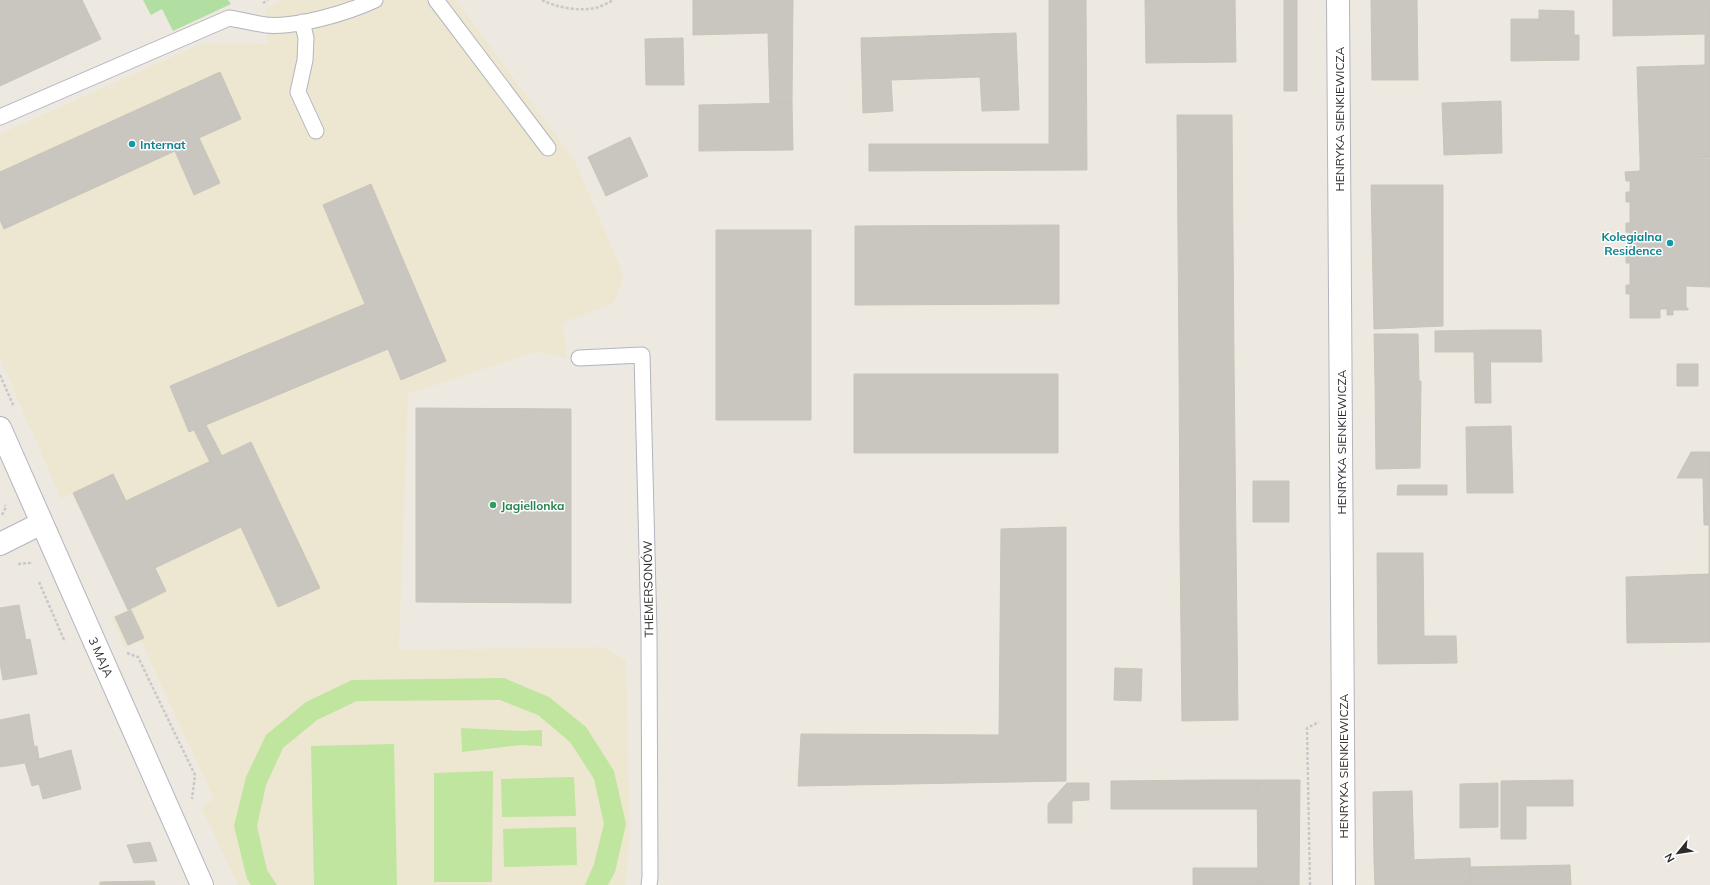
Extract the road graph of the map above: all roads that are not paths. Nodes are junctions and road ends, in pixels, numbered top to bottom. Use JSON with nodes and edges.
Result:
{"nodes":[{"id":1,"x":375,"y":0,"type":"edge"},
{"id":2,"x":436,"y":0,"type":"edge"},
{"id":3,"x":1338,"y":0,"type":"edge"},
{"id":4,"x":302,"y":22,"type":"junction"},
{"id":5,"x":0,"y":117,"type":"edge"},
{"id":6,"x":316,"y":131,"type":"dead end"},
{"id":7,"x":548,"y":148,"type":"dead end"},
{"id":8,"x":579,"y":358,"type":"dead end"},
{"id":9,"x":0,"y":428,"type":"edge"},
{"id":10,"x":42,"y":523,"type":"junction"},
{"id":11,"x":0,"y":544,"type":"edge"},
{"id":12,"x":202,"y":885,"type":"edge"},
{"id":13,"x":649,"y":885,"type":"edge"},
{"id":14,"x":1344,"y":885,"type":"edge"}],
"edges":[{"from":1,"to":4,"type":"lane"},
{"from":2,"to":7,"type":"lane"},
{"from":3,"to":14,"type":"street","name":"HENRYKA SIENKIEWICZA"},
{"from":4,"to":5,"type":"lane"},
{"from":4,"to":6,"type":"lane"},
{"from":8,"to":13,"type":"lane","name":"THEMERSONÓW"},
{"from":9,"to":10,"type":"street","name":"3 MAJA"},
{"from":10,"to":11,"type":"street"},
{"from":10,"to":12,"type":"street","name":"3 MAJA"}]}
